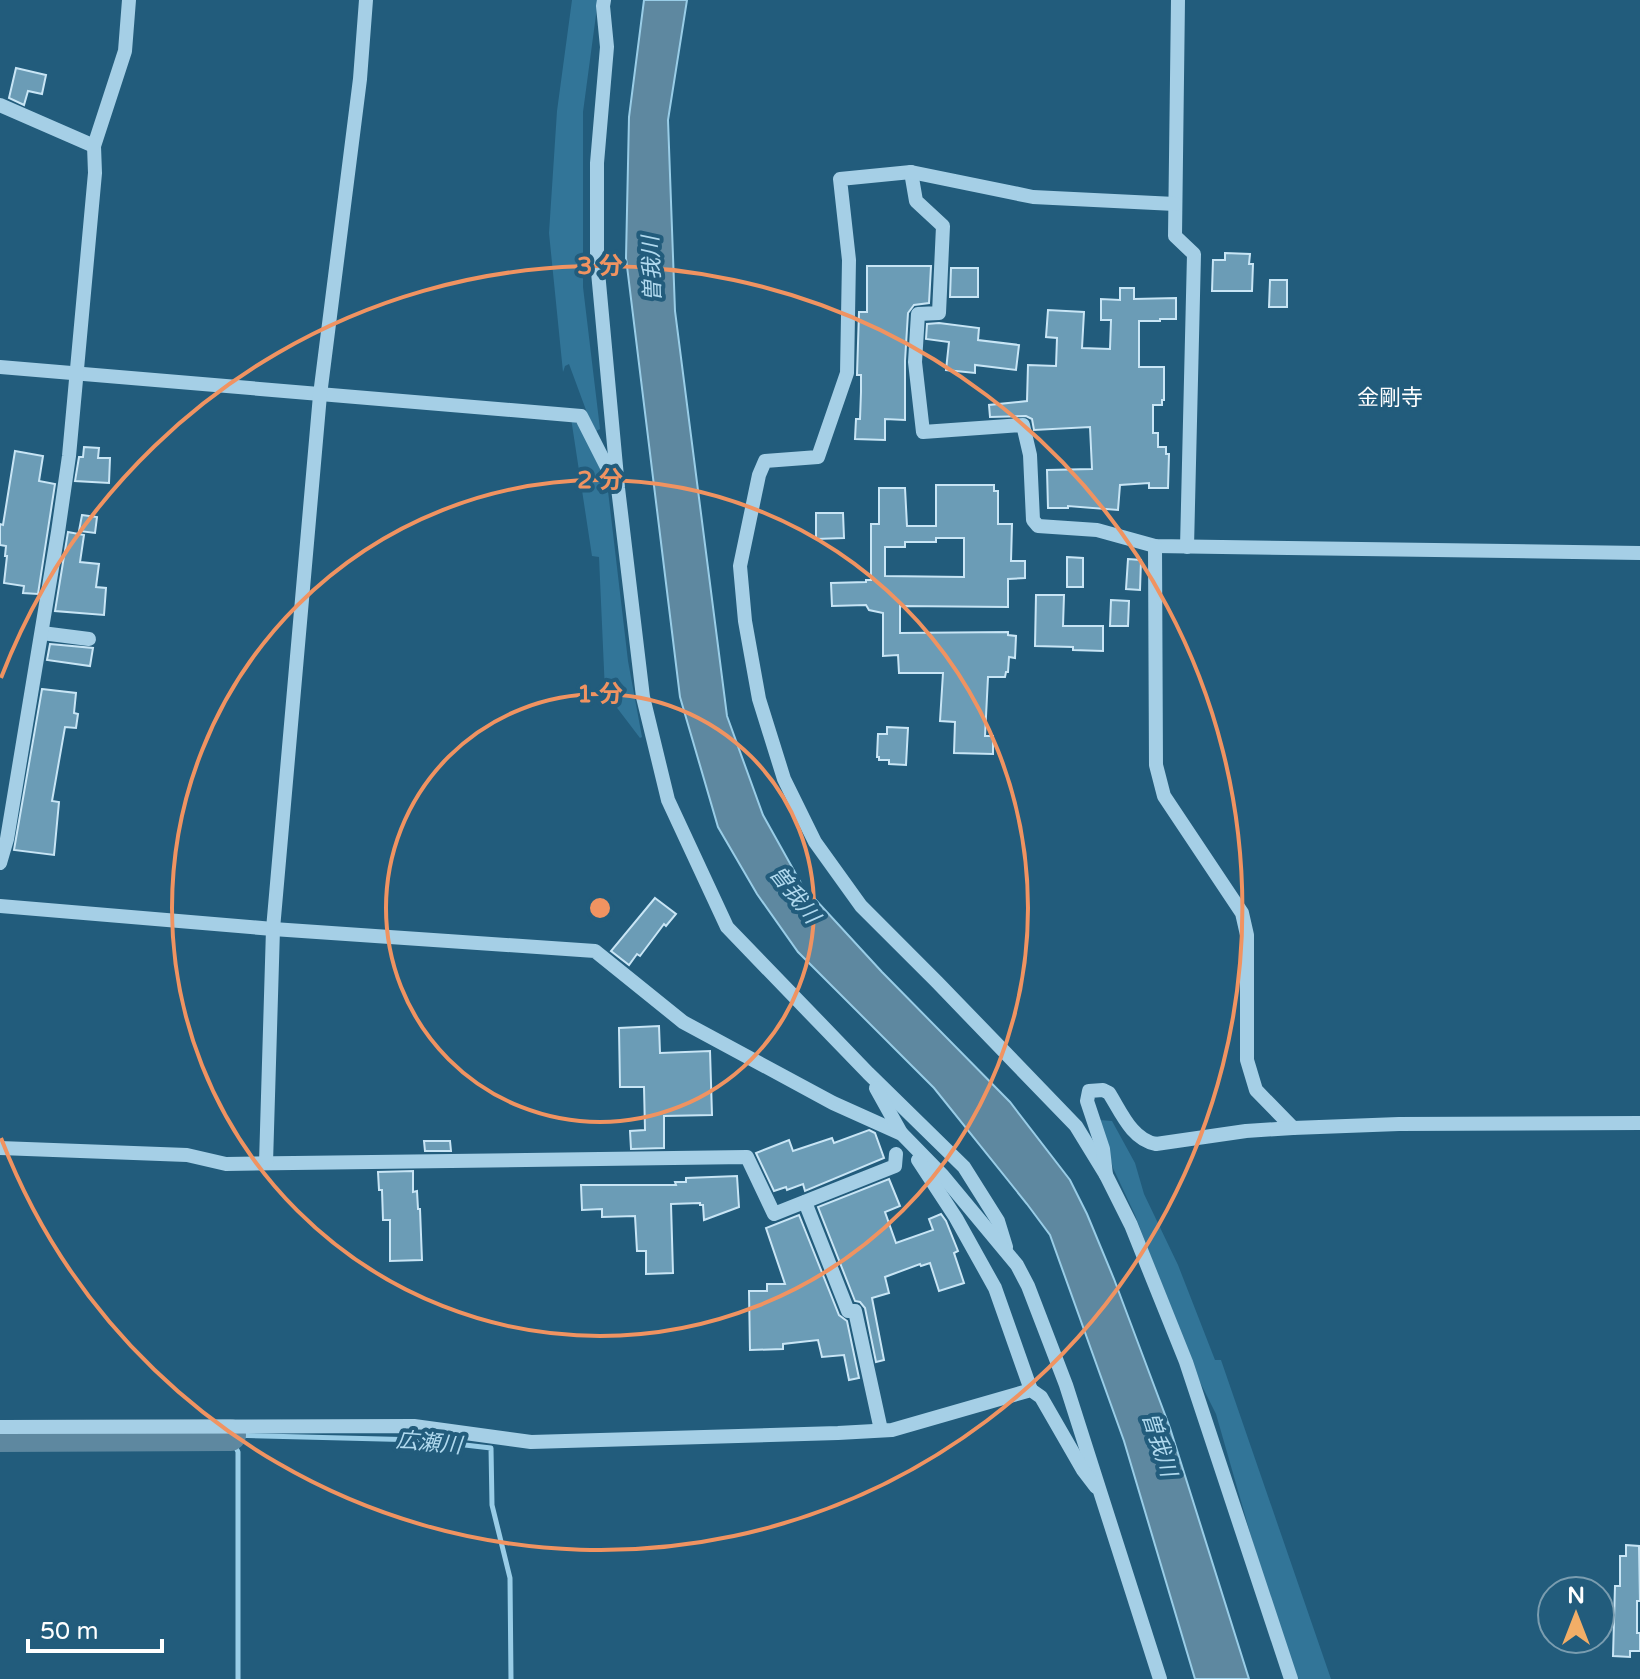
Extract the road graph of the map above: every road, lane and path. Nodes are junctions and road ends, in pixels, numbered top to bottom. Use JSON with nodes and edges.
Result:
{"nodes":[{"id":1,"x":129,"y":0,"type":"edge"},
{"id":2,"x":366,"y":0,"type":"edge"},
{"id":3,"x":604,"y":0,"type":"edge"},
{"id":4,"x":1178,"y":0,"type":"edge"},
{"id":5,"x":0,"y":105,"type":"edge"},
{"id":6,"x":94,"y":146,"type":"junction"},
{"id":7,"x":911,"y":172,"type":"junction"},
{"id":8,"x":1175,"y":204,"type":"junction"},
{"id":9,"x":0,"y":367,"type":"edge"},
{"id":10,"x":76,"y":372,"type":"junction"},
{"id":11,"x":320,"y":395,"type":"junction"},
{"id":12,"x":618,"y":488,"type":"junction"},
{"id":13,"x":1155,"y":546,"type":"junction"},
{"id":14,"x":1187,"y":547,"type":"junction"},
{"id":15,"x":1640,"y":553,"type":"edge"},
{"id":16,"x":42,"y":633,"type":"junction"},
{"id":17,"x":89,"y":639,"type":"dead end"},
{"id":18,"x":0,"y":863,"type":"edge"},
{"id":19,"x":0,"y":906,"type":"edge"},
{"id":20,"x":273,"y":929,"type":"junction"},
{"id":21,"x":868,"y":1073,"type":"junction"},
{"id":22,"x":1640,"y":1123,"type":"edge"},
{"id":23,"x":1293,"y":1128,"type":"junction"},
{"id":24,"x":902,"y":1134,"type":"junction"},
{"id":25,"x":0,"y":1148,"type":"edge"},
{"id":26,"x":896,"y":1154,"type":"dead end"},
{"id":27,"x":266,"y":1163,"type":"junction"},
{"id":28,"x":1106,"y":1175,"type":"junction"},
{"id":29,"x":805,"y":1202,"type":"junction"},
{"id":30,"x":1009,"y":1255,"type":"junction"},
{"id":31,"x":1031,"y":1390,"type":"junction"},
{"id":32,"x":0,"y":1427,"type":"edge"},
{"id":33,"x":881,"y":1430,"type":"junction"},
{"id":34,"x":1102,"y":1495,"type":"junction"},
{"id":35,"x":1160,"y":1679,"type":"edge"},
{"id":36,"x":1291,"y":1679,"type":"edge"}],
"edges":[{"from":1,"to":6,"type":"street"},
{"from":2,"to":11,"type":"street"},
{"from":3,"to":12,"type":"street"},
{"from":4,"to":8,"type":"street"},
{"from":5,"to":6,"type":"street"},
{"from":6,"to":10,"type":"street"},
{"from":7,"to":8,"type":"street"},
{"from":7,"to":13,"type":"street"},
{"from":7,"to":28,"type":"street"},
{"from":8,"to":14,"type":"street"},
{"from":9,"to":10,"type":"street"},
{"from":10,"to":11,"type":"street"},
{"from":10,"to":16,"type":"street"},
{"from":11,"to":12,"type":"street"},
{"from":11,"to":20,"type":"street"},
{"from":12,"to":21,"type":"street"},
{"from":13,"to":14,"type":"street"},
{"from":13,"to":23,"type":"street"},
{"from":14,"to":15,"type":"street"},
{"from":16,"to":17,"type":"street"},
{"from":16,"to":18,"type":"street"},
{"from":19,"to":20,"type":"street"},
{"from":20,"to":24,"type":"street"},
{"from":20,"to":27,"type":"street"},
{"from":21,"to":24,"type":"street"},
{"from":21,"to":30,"type":"street"},
{"from":22,"to":23,"type":"street"},
{"from":23,"to":28,"type":"street"},
{"from":24,"to":30,"type":"street"},
{"from":24,"to":31,"type":"street"},
{"from":25,"to":27,"type":"street"},
{"from":26,"to":29,"type":"street"},
{"from":27,"to":29,"type":"street"},
{"from":28,"to":36,"type":"street"},
{"from":29,"to":33,"type":"street"},
{"from":30,"to":34,"type":"street"},
{"from":31,"to":33,"type":"street"},
{"from":31,"to":34,"type":"street"},
{"from":32,"to":33,"type":"street"},
{"from":34,"to":35,"type":"street"}]}
